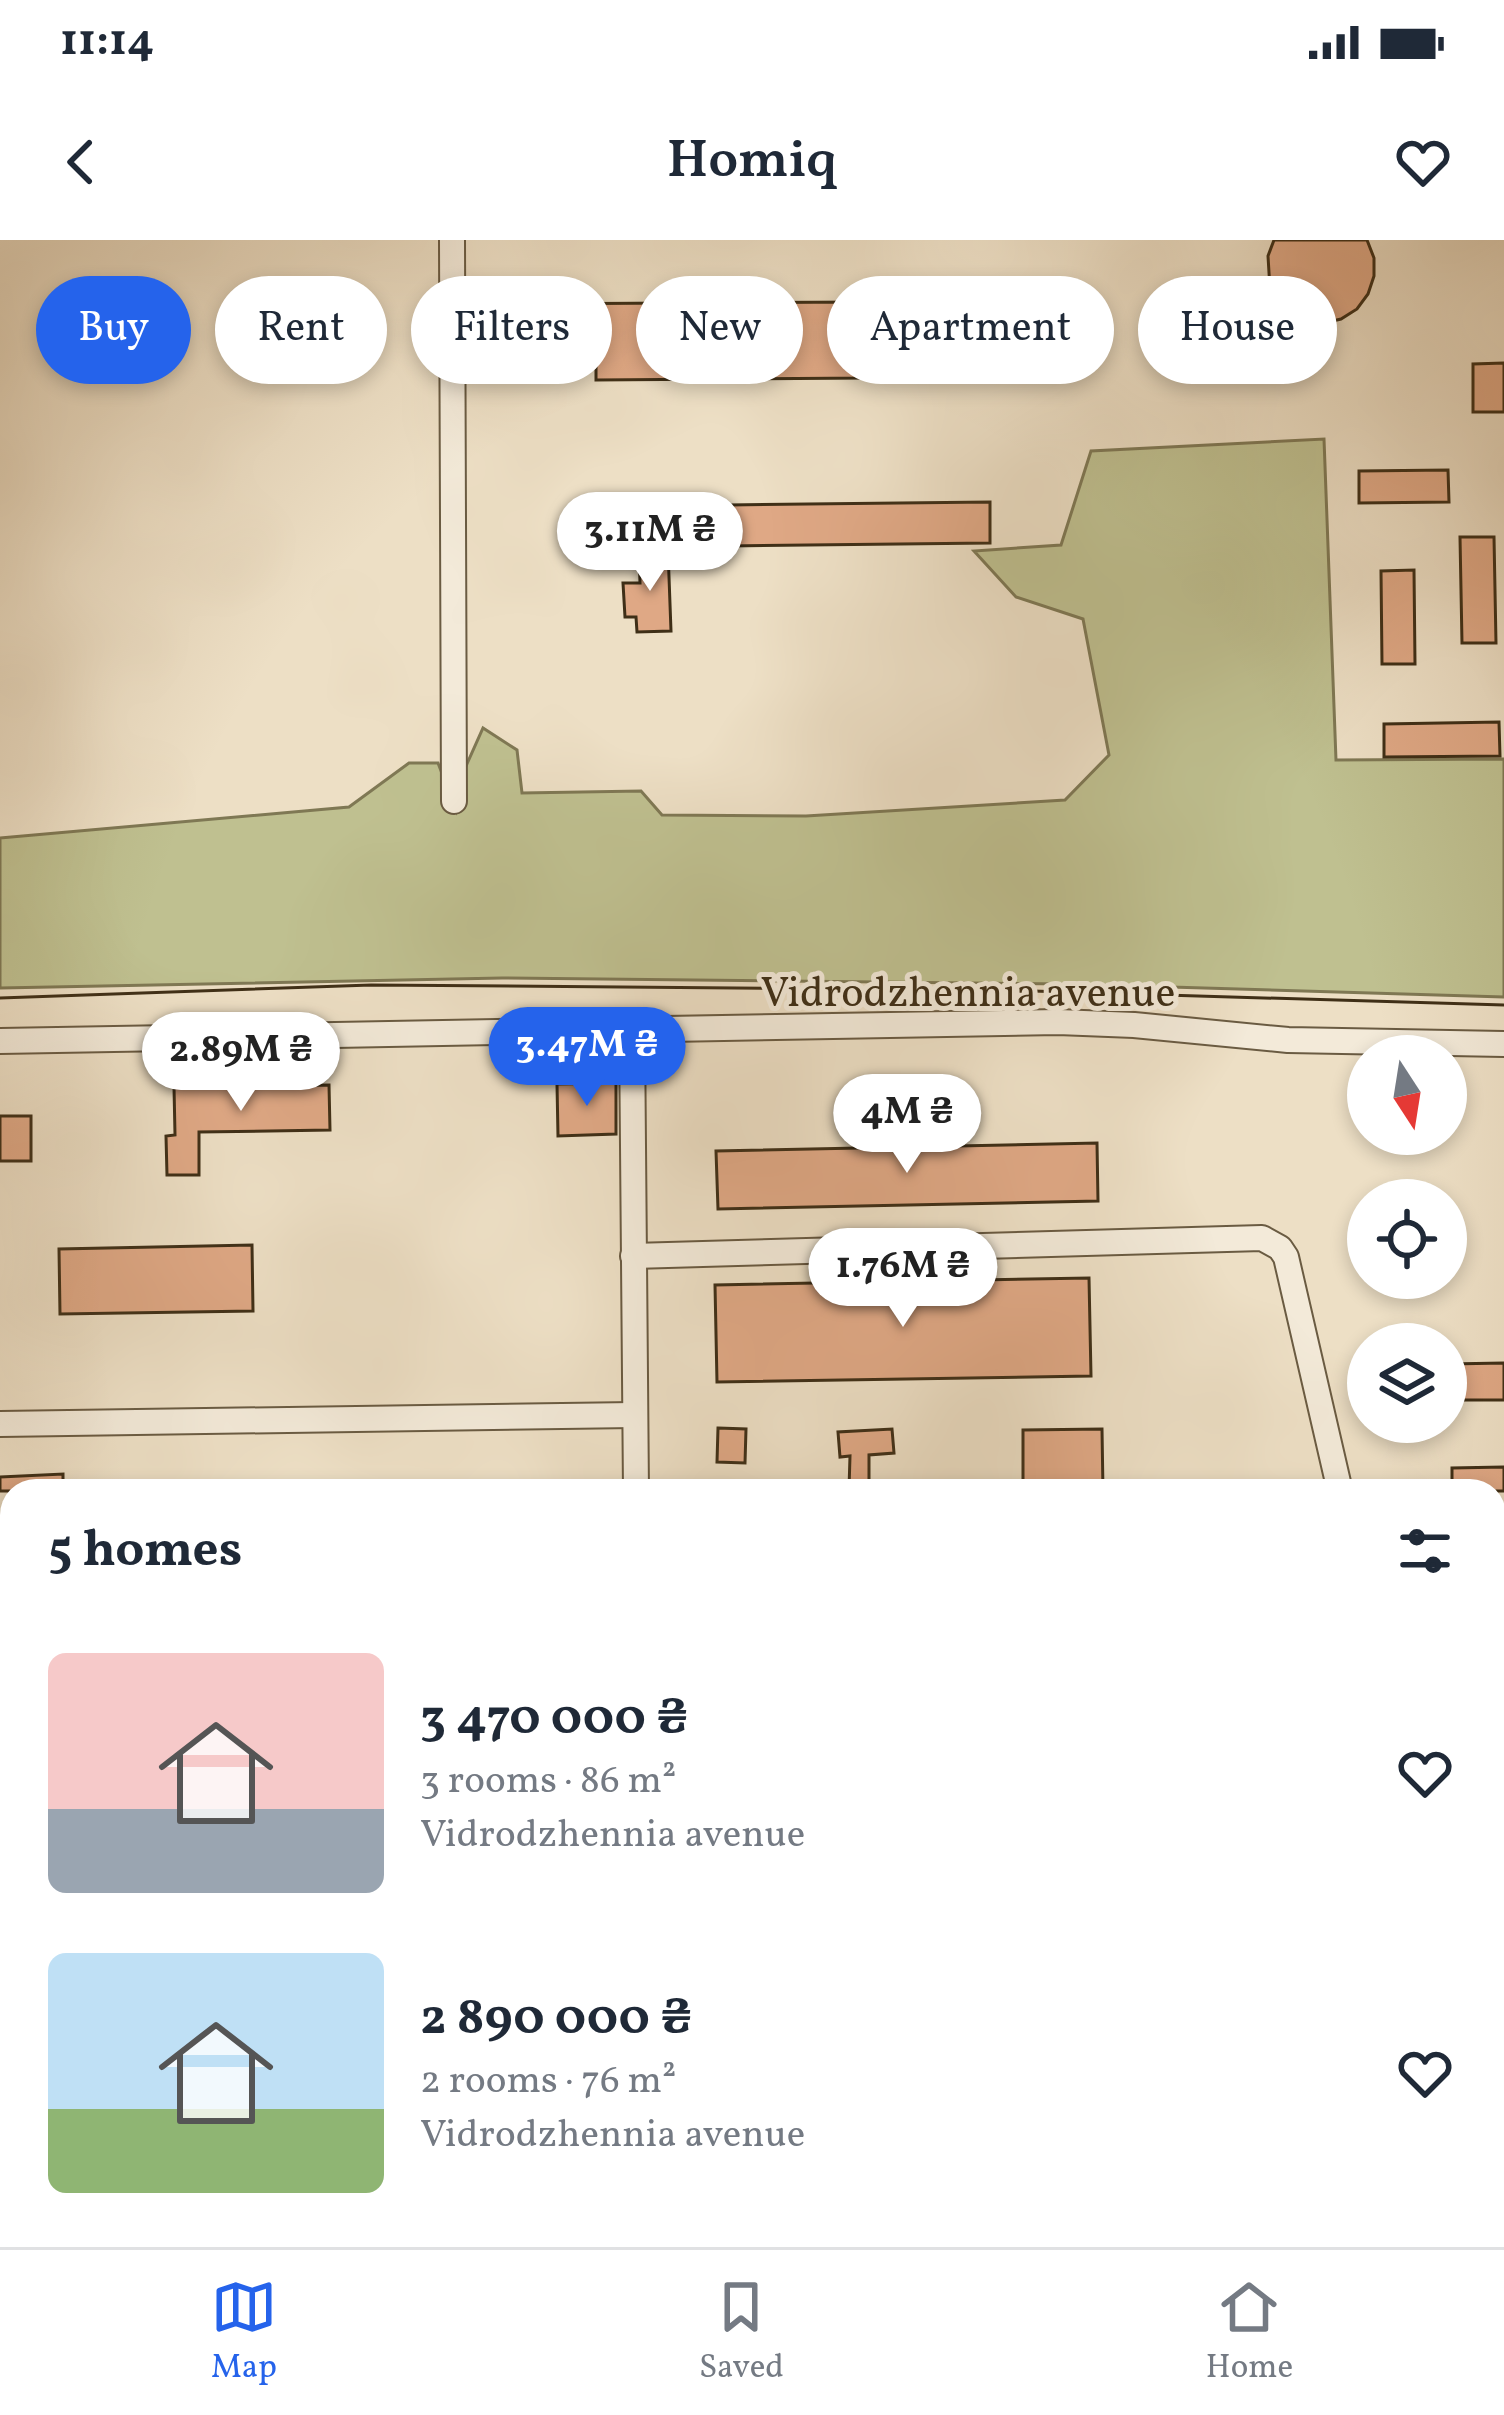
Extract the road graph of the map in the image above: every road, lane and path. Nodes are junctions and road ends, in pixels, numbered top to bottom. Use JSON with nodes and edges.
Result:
{"nodes":[{"id":1,"x":452,"y":240,"type":"edge"},
{"id":2,"x":454,"y":801,"type":"dead end"},
{"id":3,"x":632,"y":1030,"type":"junction"},
{"id":4,"x":0,"y":1041,"type":"edge"},
{"id":5,"x":1504,"y":1044,"type":"edge"},
{"id":6,"x":633,"y":1256,"type":"junction"},
{"id":7,"x":634,"y":1415,"type":"junction"},
{"id":8,"x":0,"y":1424,"type":"edge"},
{"id":9,"x":636,"y":1479,"type":"edge"},
{"id":10,"x":1337,"y":1479,"type":"edge"}],
"edges":[{"from":1,"to":2,"type":"street"},
{"from":3,"to":4,"type":"street","name":"Vidrodzhennia avenue"},
{"from":3,"to":5,"type":"street","name":"Vidrodzhennia avenue"},
{"from":3,"to":6,"type":"street"},
{"from":6,"to":7,"type":"street"},
{"from":6,"to":10,"type":"street"},
{"from":7,"to":8,"type":"street"},
{"from":7,"to":9,"type":"street"}]}
